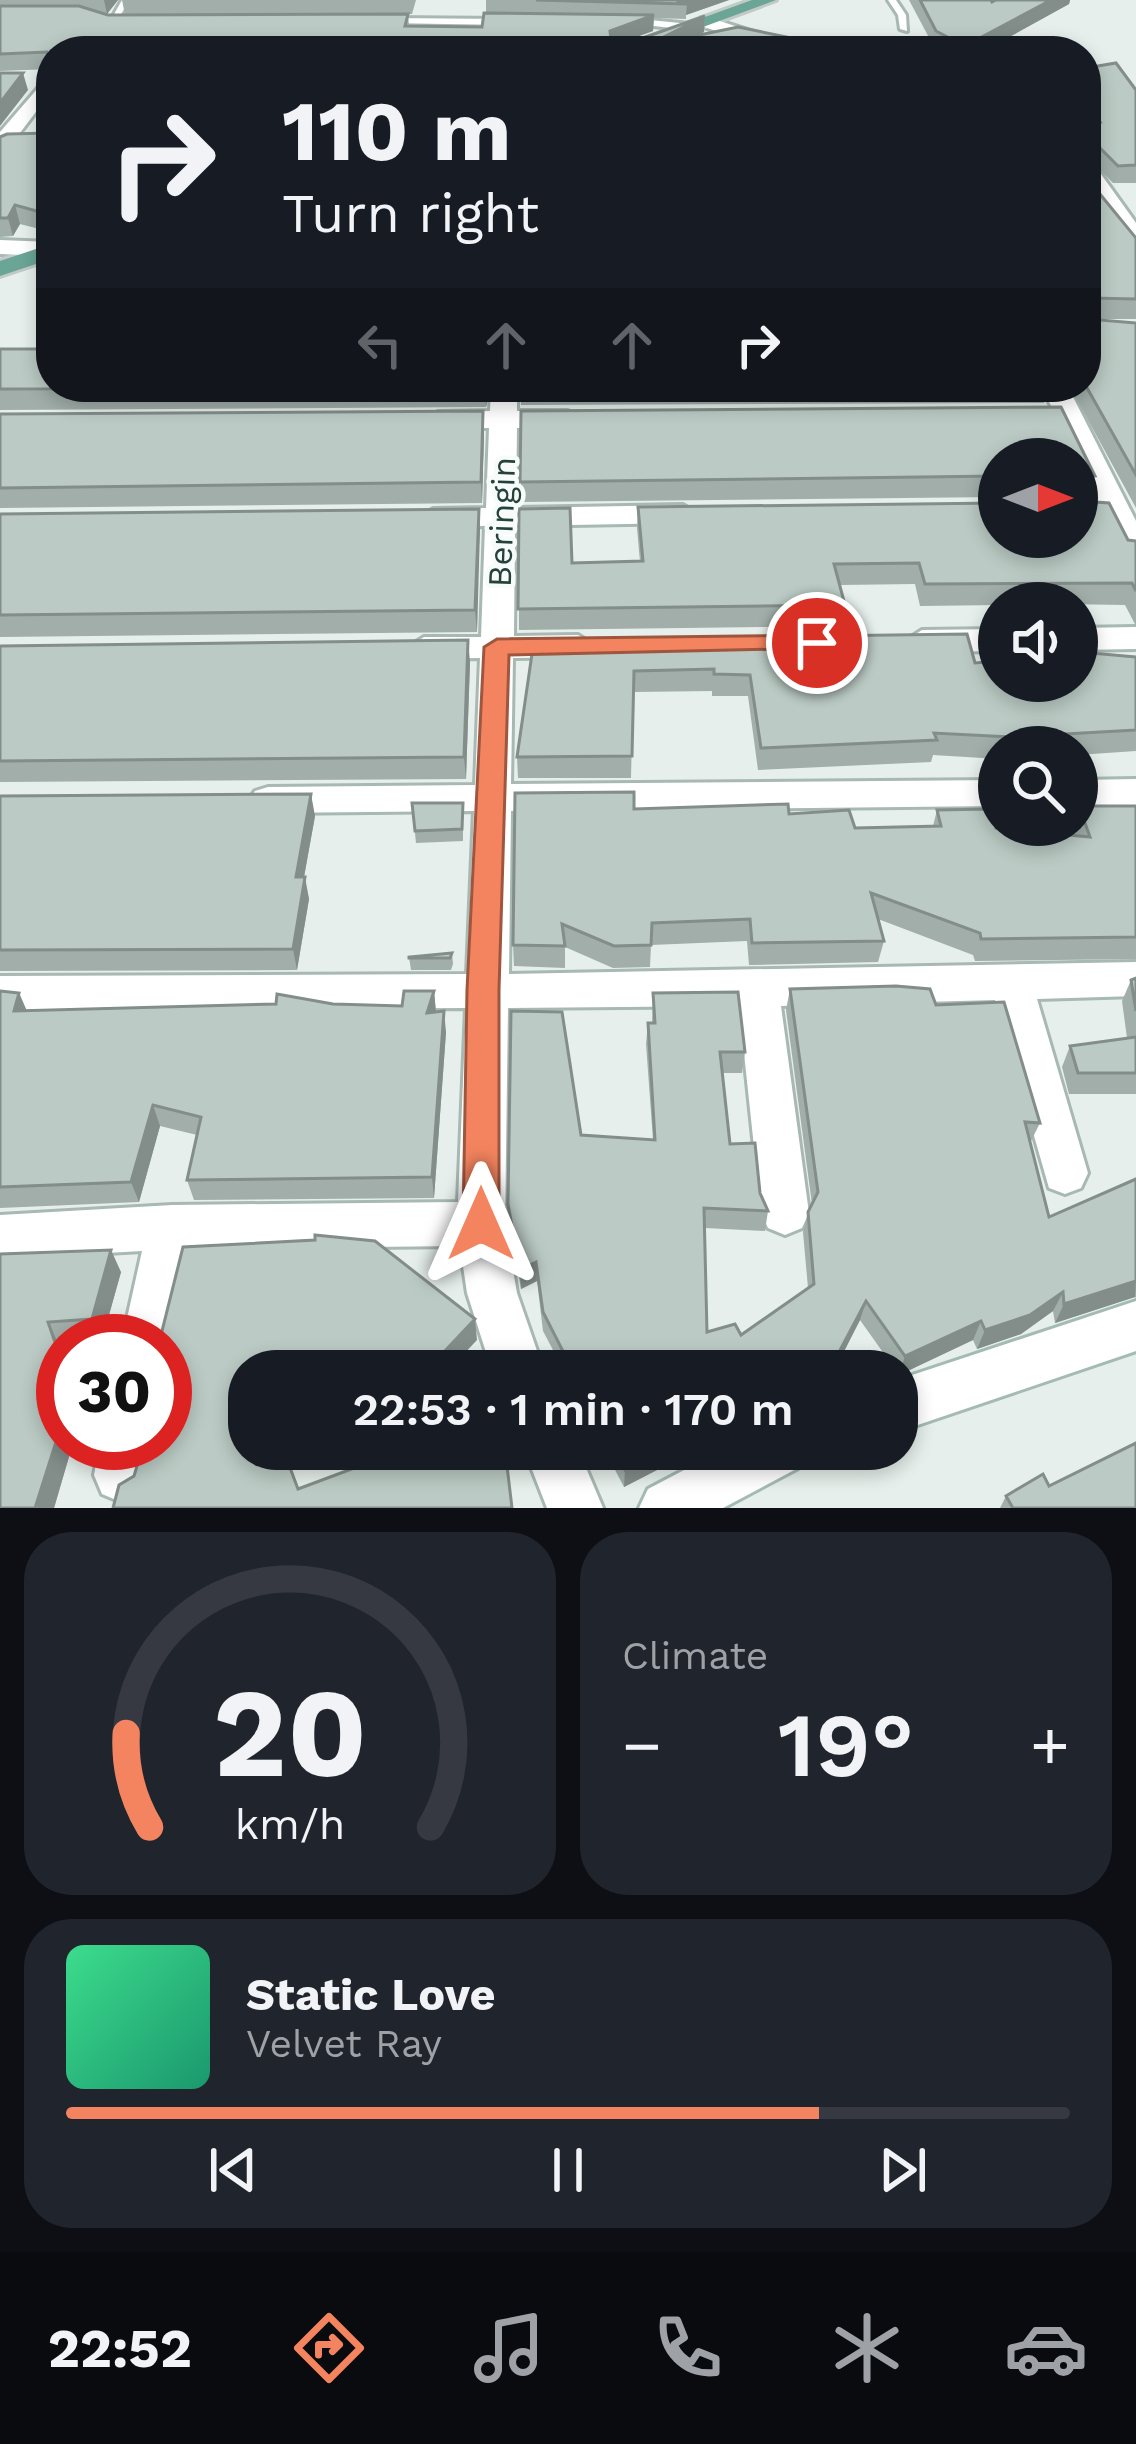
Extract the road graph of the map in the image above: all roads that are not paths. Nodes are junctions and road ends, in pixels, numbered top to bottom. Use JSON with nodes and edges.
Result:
{"nodes":[{"id":1,"x":126,"y":0,"type":"edge"},
{"id":2,"x":473,"y":0,"type":"edge"},
{"id":3,"x":768,"y":0,"type":"edge"},
{"id":4,"x":892,"y":0,"type":"edge"},
{"id":5,"x":97,"y":20,"type":"edge"},
{"id":6,"x":379,"y":21,"type":"edge"},
{"id":7,"x":618,"y":21,"type":"edge"},
{"id":8,"x":111,"y":22,"type":"junction"},
{"id":9,"x":133,"y":22,"type":"edge"},
{"id":10,"x":472,"y":22,"type":"junction"},
{"id":11,"x":513,"y":22,"type":"edge"},
{"id":12,"x":698,"y":24,"type":"junction"},
{"id":13,"x":904,"y":29,"type":"dead end"},
{"id":14,"x":732,"y":32,"type":"junction"},
{"id":15,"x":663,"y":36,"type":"edge"},
{"id":16,"x":721,"y":36,"type":"edge"},
{"id":17,"x":745,"y":36,"type":"edge"},
{"id":18,"x":17,"y":79,"type":"edge"},
{"id":19,"x":36,"y":79,"type":"edge"},
{"id":20,"x":36,"y":99,"type":"edge"},
{"id":21,"x":0,"y":146,"type":"edge"},
{"id":22,"x":1101,"y":188,"type":"edge"},
{"id":23,"x":1136,"y":240,"type":"edge"},
{"id":24,"x":0,"y":247,"type":"edge"},
{"id":25,"x":36,"y":249,"type":"edge"},
{"id":26,"x":36,"y":256,"type":"edge"},
{"id":27,"x":0,"y":269,"type":"edge"},
{"id":28,"x":504,"y":403,"type":"edge"},
{"id":29,"x":1057,"y":405,"type":"edge"},
{"id":30,"x":590,"y":418,"type":"edge"},
{"id":31,"x":416,"y":421,"type":"edge"},
{"id":32,"x":1098,"y":510,"type":"edge"},
{"id":33,"x":1117,"y":510,"type":"junction"},
{"id":34,"x":708,"y":514,"type":"edge"},
{"id":35,"x":501,"y":518,"type":"junction"},
{"id":36,"x":412,"y":519,"type":"edge"},
{"id":37,"x":1136,"y":552,"type":"edge"},
{"id":38,"x":1136,"y":638,"type":"edge"},
{"id":39,"x":1098,"y":639,"type":"edge"},
{"id":40,"x":978,"y":640,"type":"edge"},
{"id":41,"x":880,"y":642,"type":"edge"},
{"id":42,"x":616,"y":646,"type":"edge"},
{"id":43,"x":497,"y":647,"type":"junction"},
{"id":44,"x":379,"y":648,"type":"edge"},
{"id":45,"x":1136,"y":792,"type":"edge"},
{"id":46,"x":978,"y":793,"type":"edge"},
{"id":47,"x":1098,"y":793,"type":"edge"},
{"id":48,"x":489,"y":799,"type":"junction"},
{"id":49,"x":226,"y":800,"type":"edge"},
{"id":50,"x":1136,"y":979,"type":"edge"},
{"id":51,"x":1011,"y":981,"type":"junction"},
{"id":52,"x":483,"y":990,"type":"junction"},
{"id":53,"x":758,"y":990,"type":"junction"},
{"id":54,"x":0,"y":993,"type":"edge"},
{"id":55,"x":1065,"y":1173,"type":"dead end"},
{"id":56,"x":785,"y":1213,"type":"dead end"},
{"id":57,"x":481,"y":1224,"type":"junction"},
{"id":58,"x":172,"y":1227,"type":"junction"},
{"id":59,"x":0,"y":1237,"type":"edge"},
{"id":60,"x":153,"y":1314,"type":"edge"},
{"id":61,"x":1136,"y":1326,"type":"edge"},
{"id":62,"x":511,"y":1350,"type":"edge"},
{"id":63,"x":918,"y":1399,"type":"edge"},
{"id":64,"x":559,"y":1470,"type":"edge"},
{"id":65,"x":739,"y":1470,"type":"edge"},
{"id":66,"x":575,"y":1508,"type":"edge"},
{"id":67,"x":667,"y":1508,"type":"edge"}],
"edges":[{"from":1,"to":8,"type":"lane"},
{"from":2,"to":10,"type":"lane"},
{"from":3,"to":12,"type":"main road"},
{"from":4,"to":13,"type":"lane"},
{"from":5,"to":8,"type":"lane"},
{"from":6,"to":10,"type":"lane"},
{"from":7,"to":12,"type":"lane"},
{"from":8,"to":9,"type":"lane"},
{"from":10,"to":11,"type":"lane"},
{"from":12,"to":14,"type":"street"},
{"from":12,"to":15,"type":"main road"},
{"from":14,"to":16,"type":"street"},
{"from":14,"to":17,"type":"street"},
{"from":18,"to":19,"type":"street"},
{"from":20,"to":21,"type":"street"},
{"from":22,"to":23,"type":"street"},
{"from":24,"to":25,"type":"street"},
{"from":26,"to":27,"type":"main road"},
{"from":28,"to":30,"type":"street"},
{"from":28,"to":31,"type":"street"},
{"from":28,"to":35,"type":"street","name":"Beringin"},
{"from":29,"to":33,"type":"street"},
{"from":32,"to":33,"type":"street"},
{"from":33,"to":37,"type":"street"},
{"from":34,"to":35,"type":"street"},
{"from":35,"to":36,"type":"street"},
{"from":35,"to":43,"type":"street","name":"Beringin"},
{"from":38,"to":39,"type":"street"},
{"from":40,"to":41,"type":"street"},
{"from":42,"to":43,"type":"street"},
{"from":43,"to":44,"type":"street"},
{"from":43,"to":48,"type":"street","name":"Beringin"},
{"from":45,"to":47,"type":"street"},
{"from":46,"to":48,"type":"street"},
{"from":48,"to":49,"type":"street"},
{"from":48,"to":52,"type":"street","name":"Beringin"},
{"from":50,"to":51,"type":"street"},
{"from":51,"to":53,"type":"street"},
{"from":51,"to":55,"type":"street"},
{"from":52,"to":53,"type":"street"},
{"from":52,"to":54,"type":"street"},
{"from":52,"to":57,"type":"street","name":"Beringin"},
{"from":53,"to":56,"type":"street"},
{"from":57,"to":58,"type":"street"},
{"from":57,"to":62,"type":"street","name":"Beringin"},
{"from":58,"to":59,"type":"street"},
{"from":58,"to":60,"type":"street"},
{"from":61,"to":63,"type":"street"},
{"from":64,"to":66,"type":"street"},
{"from":65,"to":67,"type":"street"}]}
